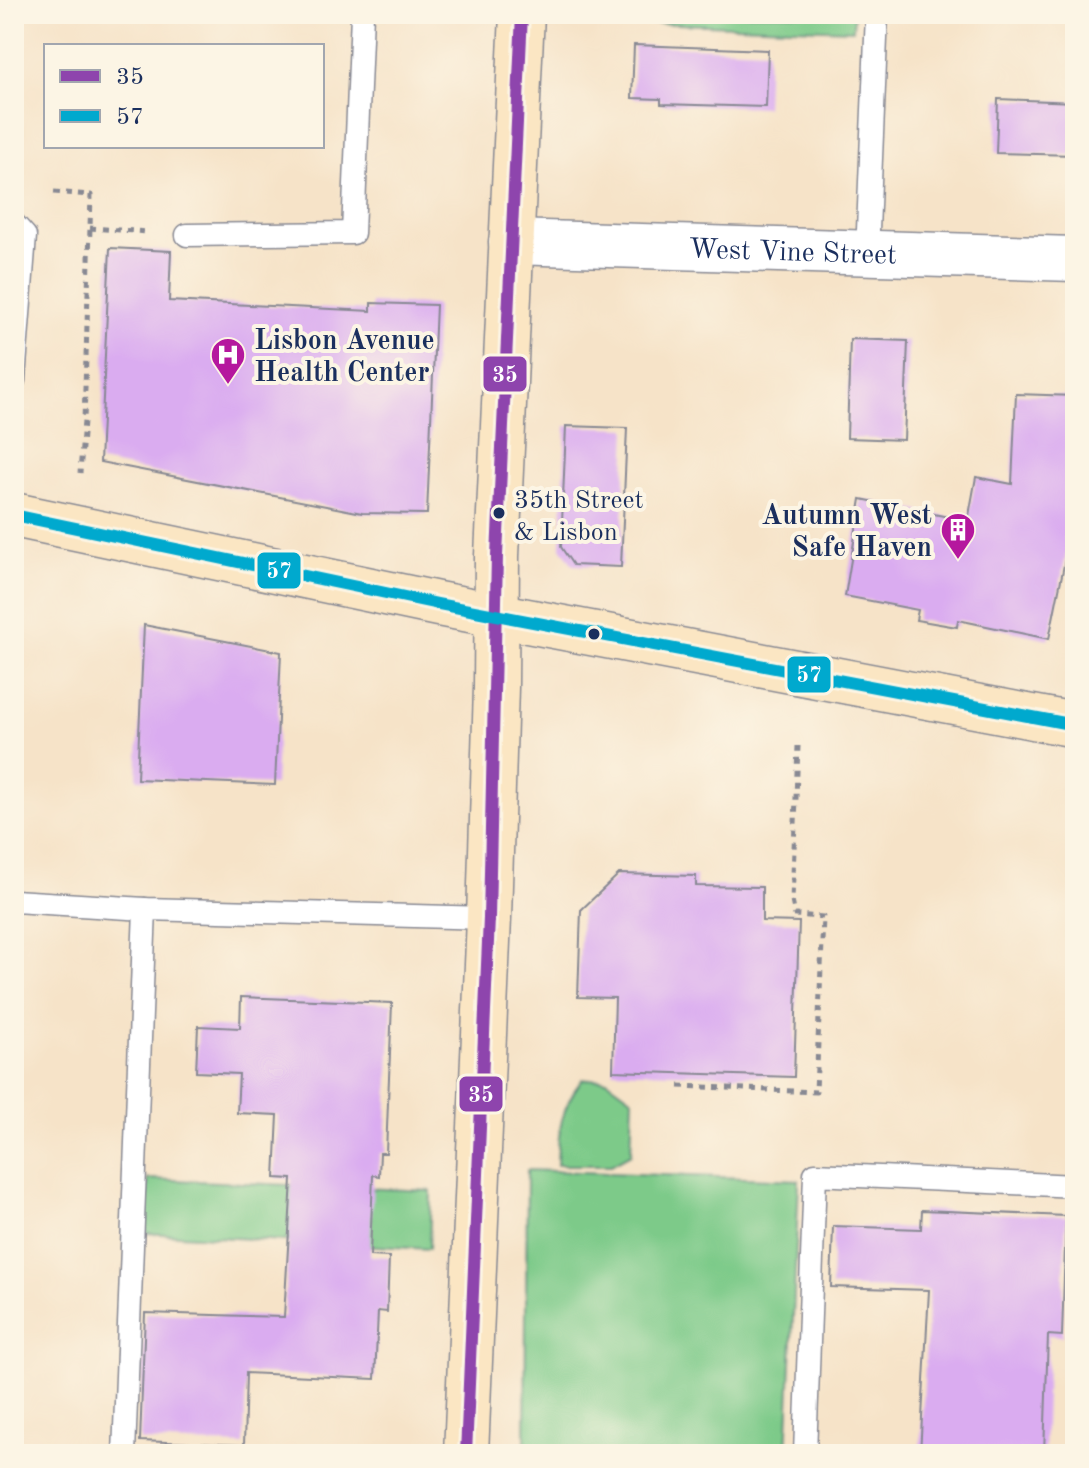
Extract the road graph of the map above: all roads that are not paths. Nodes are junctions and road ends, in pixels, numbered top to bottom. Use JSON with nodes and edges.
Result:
{"nodes":[{"id":1,"x":362,"y":14,"type":"edge"},
{"id":2,"x":522,"y":14,"type":"edge"},
{"id":3,"x":877,"y":14,"type":"edge"},
{"id":4,"x":14,"y":224,"type":"edge"},
{"id":5,"x":187,"y":235,"type":"dead end"},
{"id":6,"x":511,"y":242,"type":"junction"},
{"id":7,"x":867,"y":254,"type":"junction"},
{"id":8,"x":1075,"y":259,"type":"edge"},
{"id":9,"x":14,"y":380,"type":"edge"},
{"id":10,"x":14,"y":515,"type":"edge"},
{"id":11,"x":497,"y":615,"type":"junction"},
{"id":12,"x":1075,"y":725,"type":"edge"},
{"id":13,"x":14,"y":901,"type":"edge"},
{"id":14,"x":145,"y":909,"type":"junction"},
{"id":15,"x":489,"y":918,"type":"junction"},
{"id":16,"x":1075,"y":1186,"type":"edge"},
{"id":17,"x":124,"y":1454,"type":"edge"},
{"id":18,"x":466,"y":1454,"type":"edge"},
{"id":19,"x":805,"y":1454,"type":"edge"}],
"edges":[{"from":1,"to":5,"type":"lane"},
{"from":2,"to":6,"type":"main road"},
{"from":3,"to":7,"type":"lane"},
{"from":4,"to":9,"type":"lane"},
{"from":6,"to":7,"type":"street","name":"West Vine Street"},
{"from":6,"to":11,"type":"main road"},
{"from":7,"to":8,"type":"street","name":"West Vine Street"},
{"from":10,"to":11,"type":"main road"},
{"from":11,"to":12,"type":"main road"},
{"from":11,"to":15,"type":"main road"},
{"from":13,"to":14,"type":"lane"},
{"from":14,"to":15,"type":"lane"},
{"from":14,"to":17,"type":"lane"},
{"from":15,"to":18,"type":"main road"},
{"from":16,"to":19,"type":"lane"}]}
